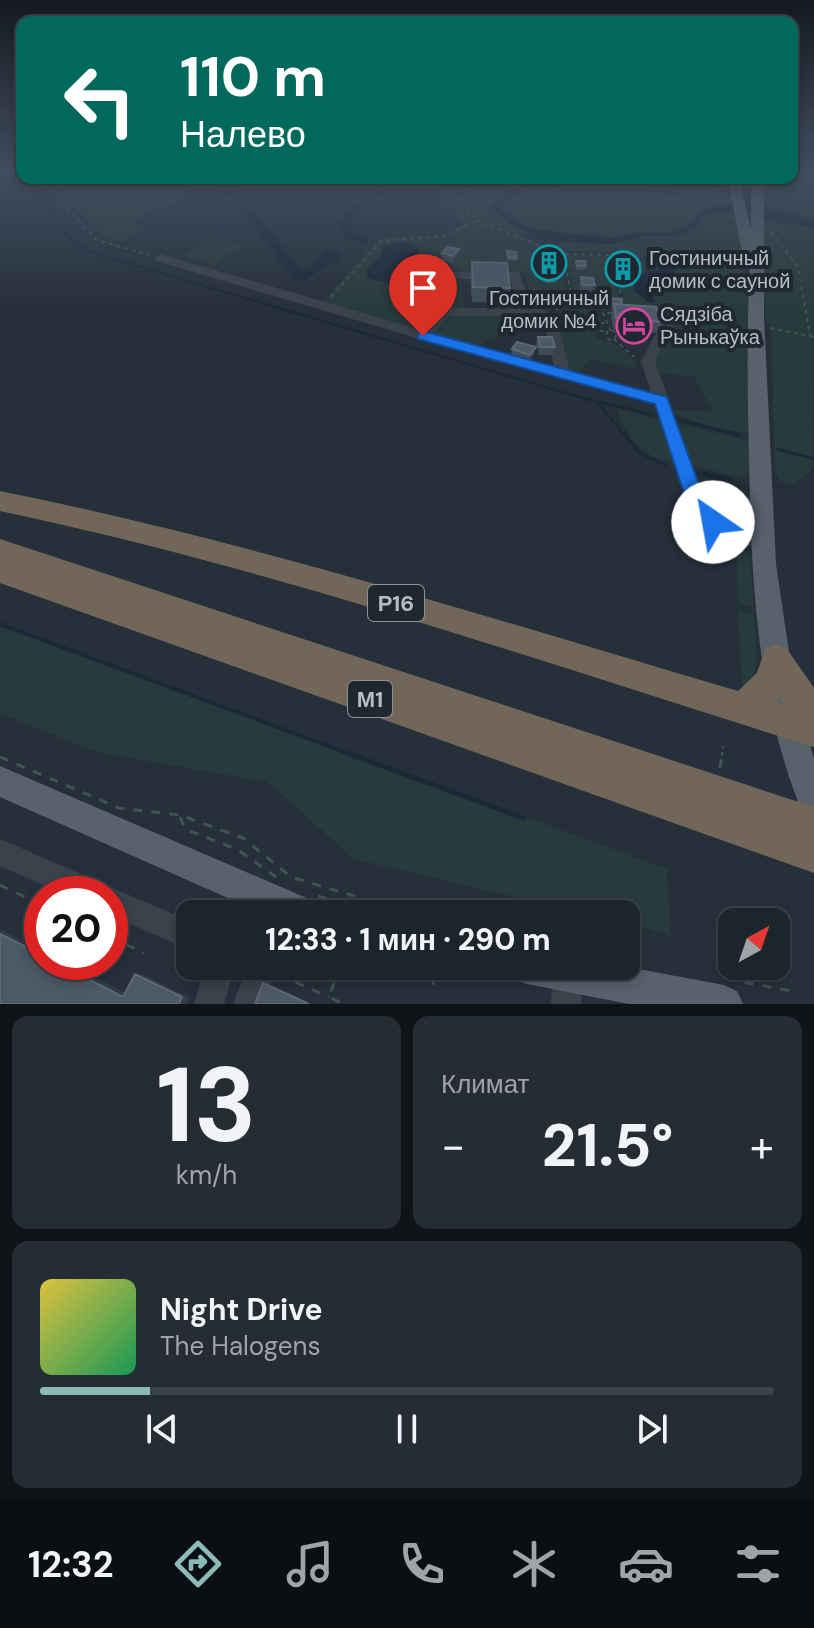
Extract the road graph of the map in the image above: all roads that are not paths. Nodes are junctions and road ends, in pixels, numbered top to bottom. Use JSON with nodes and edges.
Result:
{"nodes":[{"id":1,"x":750,"y":218,"type":"edge"},
{"id":2,"x":757,"y":218,"type":"edge"},
{"id":3,"x":757,"y":233,"type":"junction"},
{"id":4,"x":160,"y":258,"type":"road end"},
{"id":5,"x":445,"y":312,"type":"junction"},
{"id":6,"x":545,"y":318,"type":"junction"},
{"id":7,"x":662,"y":332,"type":"edge"},
{"id":8,"x":423,"y":336,"type":"junction"},
{"id":9,"x":563,"y":374,"type":"junction"},
{"id":10,"x":662,"y":400,"type":"junction"},
{"id":11,"x":0,"y":501,"type":"edge"},
{"id":12,"x":763,"y":542,"type":"junction"},
{"id":13,"x":0,"y":550,"type":"edge"},
{"id":14,"x":0,"y":571,"type":"edge"},
{"id":15,"x":776,"y":659,"type":"junction"},
{"id":16,"x":738,"y":707,"type":"junction"},
{"id":17,"x":805,"y":721,"type":"edge"},
{"id":18,"x":0,"y":781,"type":"edge"},
{"id":19,"x":814,"y":803,"type":"edge"},
{"id":20,"x":733,"y":811,"type":"junction"},
{"id":21,"x":814,"y":826,"type":"edge"},
{"id":22,"x":0,"y":852,"type":"edge"},
{"id":23,"x":814,"y":854,"type":"edge"},
{"id":24,"x":54,"y":876,"type":"edge"},
{"id":25,"x":279,"y":900,"type":"edge"},
{"id":26,"x":128,"y":909,"type":"edge"},
{"id":27,"x":176,"y":930,"type":"edge"},
{"id":28,"x":216,"y":980,"type":"edge"},
{"id":29,"x":257,"y":980,"type":"edge"},
{"id":30,"x":567,"y":990,"type":"edge"},
{"id":31,"x":704,"y":1002,"type":"edge"},
{"id":32,"x":209,"y":1004,"type":"edge"},
{"id":33,"x":248,"y":1004,"type":"edge"}],
"edges":[{"from":1,"to":3,"type":"main road"},
{"from":2,"to":3,"type":"main road"},
{"from":3,"to":12,"type":"main road"},
{"from":4,"to":8,"type":"lane"},
{"from":5,"to":6,"type":"lane"},
{"from":5,"to":6,"type":"lane"},
{"from":5,"to":8,"type":"lane"},
{"from":6,"to":9,"type":"lane"},
{"from":7,"to":10,"type":"lane"},
{"from":8,"to":9,"type":"lane"},
{"from":9,"to":10,"type":"lane"},
{"from":10,"to":12,"type":"lane"},
{"from":11,"to":16,"type":"highway","number":"Р16"},
{"from":12,"to":15,"type":"main road"},
{"from":13,"to":20,"type":"highway","number":"М1"},
{"from":14,"to":20,"type":"highway","number":"М1"},
{"from":15,"to":16,"type":"highway"},
{"from":15,"to":17,"type":"highway"},
{"from":16,"to":17,"type":"highway","number":"Р16"},
{"from":17,"to":19,"type":"main road"},
{"from":18,"to":25,"type":"main road"},
{"from":20,"to":21,"type":"highway","number":"М1"},
{"from":20,"to":23,"type":"highway","number":"М1"},
{"from":22,"to":24,"type":"lane"},
{"from":26,"to":27,"type":"lane"},
{"from":28,"to":32,"type":"lane"},
{"from":29,"to":33,"type":"lane"},
{"from":30,"to":31,"type":"main road"}]}
